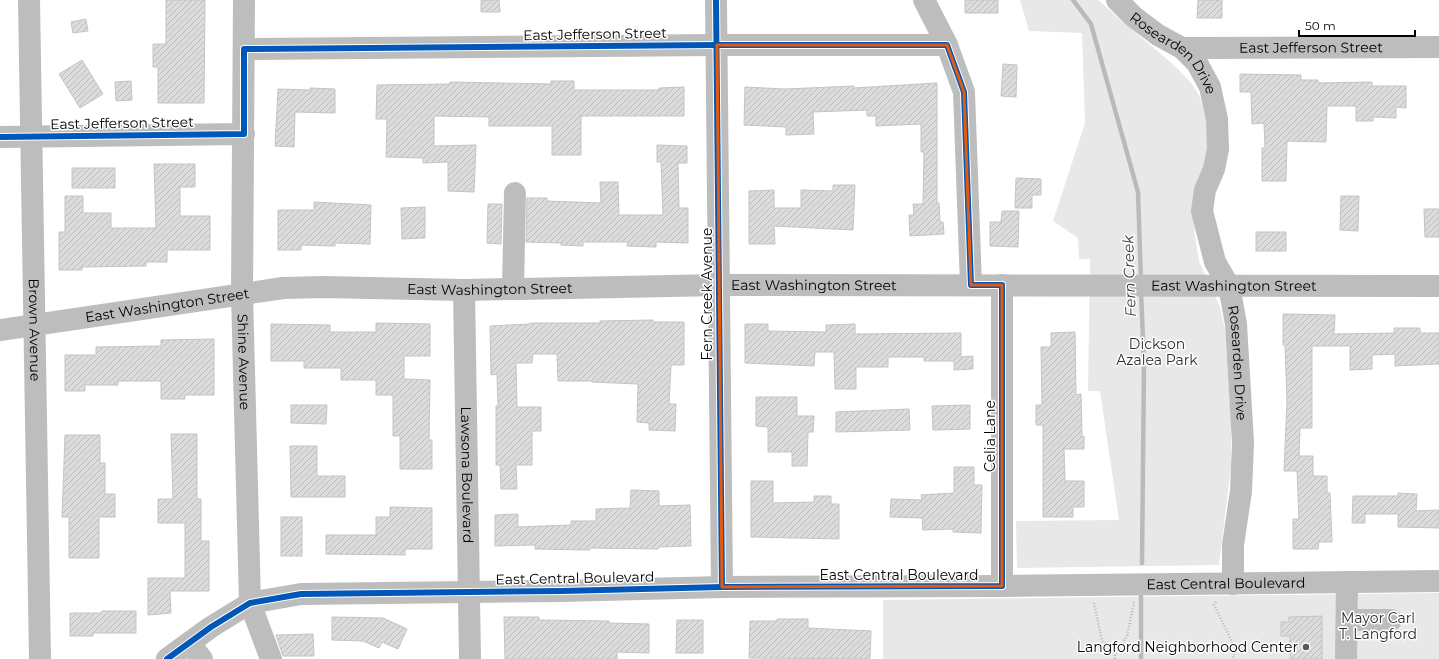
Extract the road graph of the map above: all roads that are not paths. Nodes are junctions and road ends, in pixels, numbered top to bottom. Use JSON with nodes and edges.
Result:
{"nodes":[{"id":1,"x":30,"y":0,"type":"edge"},
{"id":2,"x":244,"y":0,"type":"edge"},
{"id":3,"x":716,"y":0,"type":"edge"},
{"id":4,"x":924,"y":0,"type":"edge"},
{"id":5,"x":1117,"y":0,"type":"edge"},
{"id":6,"x":717,"y":45,"type":"junction"},
{"id":7,"x":947,"y":45,"type":"junction"},
{"id":8,"x":1439,"y":47,"type":"edge"},
{"id":9,"x":1182,"y":48,"type":"junction"},
{"id":10,"x":244,"y":49,"type":"junction"},
{"id":11,"x":244,"y":134,"type":"junction"},
{"id":12,"x":0,"y":137,"type":"edge"},
{"id":13,"x":31,"y":137,"type":"junction"},
{"id":14,"x":515,"y":193,"type":"dead end"},
{"id":15,"x":719,"y":285,"type":"junction"},
{"id":16,"x":971,"y":285,"type":"junction"},
{"id":17,"x":1002,"y":285,"type":"junction"},
{"id":18,"x":1229,"y":286,"type":"junction"},
{"id":19,"x":1439,"y":286,"type":"edge"},
{"id":20,"x":513,"y":289,"type":"junction"},
{"id":21,"x":464,"y":290,"type":"junction"},
{"id":22,"x":242,"y":294,"type":"junction"},
{"id":23,"x":34,"y":324,"type":"junction"},
{"id":24,"x":0,"y":330,"type":"edge"},
{"id":25,"x":1439,"y":581,"type":"edge"},
{"id":26,"x":1347,"y":582,"type":"junction"},
{"id":27,"x":1002,"y":586,"type":"junction"},
{"id":28,"x":722,"y":587,"type":"junction"},
{"id":29,"x":1225,"y":591,"type":"junction"},
{"id":30,"x":470,"y":592,"type":"junction"},
{"id":31,"x":250,"y":603,"type":"junction"},
{"id":32,"x":1347,"y":620,"type":"junction"},
{"id":33,"x":1391,"y":620,"type":"dead end"},
{"id":34,"x":196,"y":651,"type":"edge"},
{"id":35,"x":40,"y":659,"type":"edge"},
{"id":36,"x":167,"y":659,"type":"edge"},
{"id":37,"x":271,"y":659,"type":"edge"},
{"id":38,"x":470,"y":659,"type":"edge"},
{"id":39,"x":1346,"y":659,"type":"edge"}],
"edges":[{"from":1,"to":13,"type":"street","name":"Brown Avenue"},
{"from":2,"to":10,"type":"street","name":"Shine Avenue"},
{"from":3,"to":6,"type":"street","name":"Fern Creek Avenue"},
{"from":4,"to":7,"type":"street"},
{"from":5,"to":9,"type":"street","name":"Rosearden Drive"},
{"from":6,"to":7,"type":"street","name":"East Jefferson Street"},
{"from":6,"to":10,"type":"street","name":"East Jefferson Street"},
{"from":6,"to":15,"type":"street","name":"Fern Creek Avenue"},
{"from":7,"to":16,"type":"street"},
{"from":8,"to":9,"type":"street","name":"East Jefferson Street"},
{"from":9,"to":18,"type":"street","name":"Rosearden Drive"},
{"from":10,"to":11,"type":"street","name":"Shine Avenue"},
{"from":11,"to":13,"type":"street","name":"East Jefferson Street"},
{"from":11,"to":22,"type":"street","name":"Shine Avenue"},
{"from":12,"to":13,"type":"street","name":"East Jefferson Street"},
{"from":13,"to":23,"type":"street","name":"Brown Avenue"},
{"from":14,"to":20,"type":"street"},
{"from":15,"to":16,"type":"street","name":"East Washington Street"},
{"from":15,"to":20,"type":"street","name":"East Washington Street"},
{"from":15,"to":28,"type":"street","name":"Fern Creek Avenue"},
{"from":16,"to":17,"type":"street","name":"East Washington Street"},
{"from":17,"to":18,"type":"street","name":"East Washington Street"},
{"from":17,"to":27,"type":"street","name":"Celia Lane"},
{"from":18,"to":19,"type":"street","name":"East Washington Street"},
{"from":18,"to":29,"type":"street","name":"Rosearden Drive"},
{"from":20,"to":21,"type":"street","name":"East Washington Street"},
{"from":21,"to":22,"type":"street","name":"East Washington Street"},
{"from":21,"to":30,"type":"street","name":"Lawsona Boulevard"},
{"from":22,"to":23,"type":"street","name":"East Washington Street"},
{"from":22,"to":31,"type":"street","name":"Shine Avenue"},
{"from":23,"to":24,"type":"street","name":"East Washington Street"},
{"from":23,"to":35,"type":"street","name":"Brown Avenue"},
{"from":25,"to":26,"type":"street","name":"East Central Boulevard"},
{"from":26,"to":29,"type":"street","name":"East Central Boulevard"},
{"from":26,"to":32,"type":"street"},
{"from":27,"to":28,"type":"street","name":"East Central Boulevard"},
{"from":27,"to":29,"type":"street","name":"East Central Boulevard"},
{"from":28,"to":30,"type":"street","name":"East Central Boulevard"},
{"from":30,"to":31,"type":"street","name":"East Central Boulevard"},
{"from":30,"to":38,"type":"street","name":"Lawsona Boulevard"},
{"from":31,"to":34,"type":"street","name":"East Central Boulevard"},
{"from":31,"to":37,"type":"street","name":"Shine Avenue"},
{"from":32,"to":33,"type":"street"},
{"from":32,"to":39,"type":"street"},
{"from":34,"to":36,"type":"street","name":"East Central Boulevard"}]}
